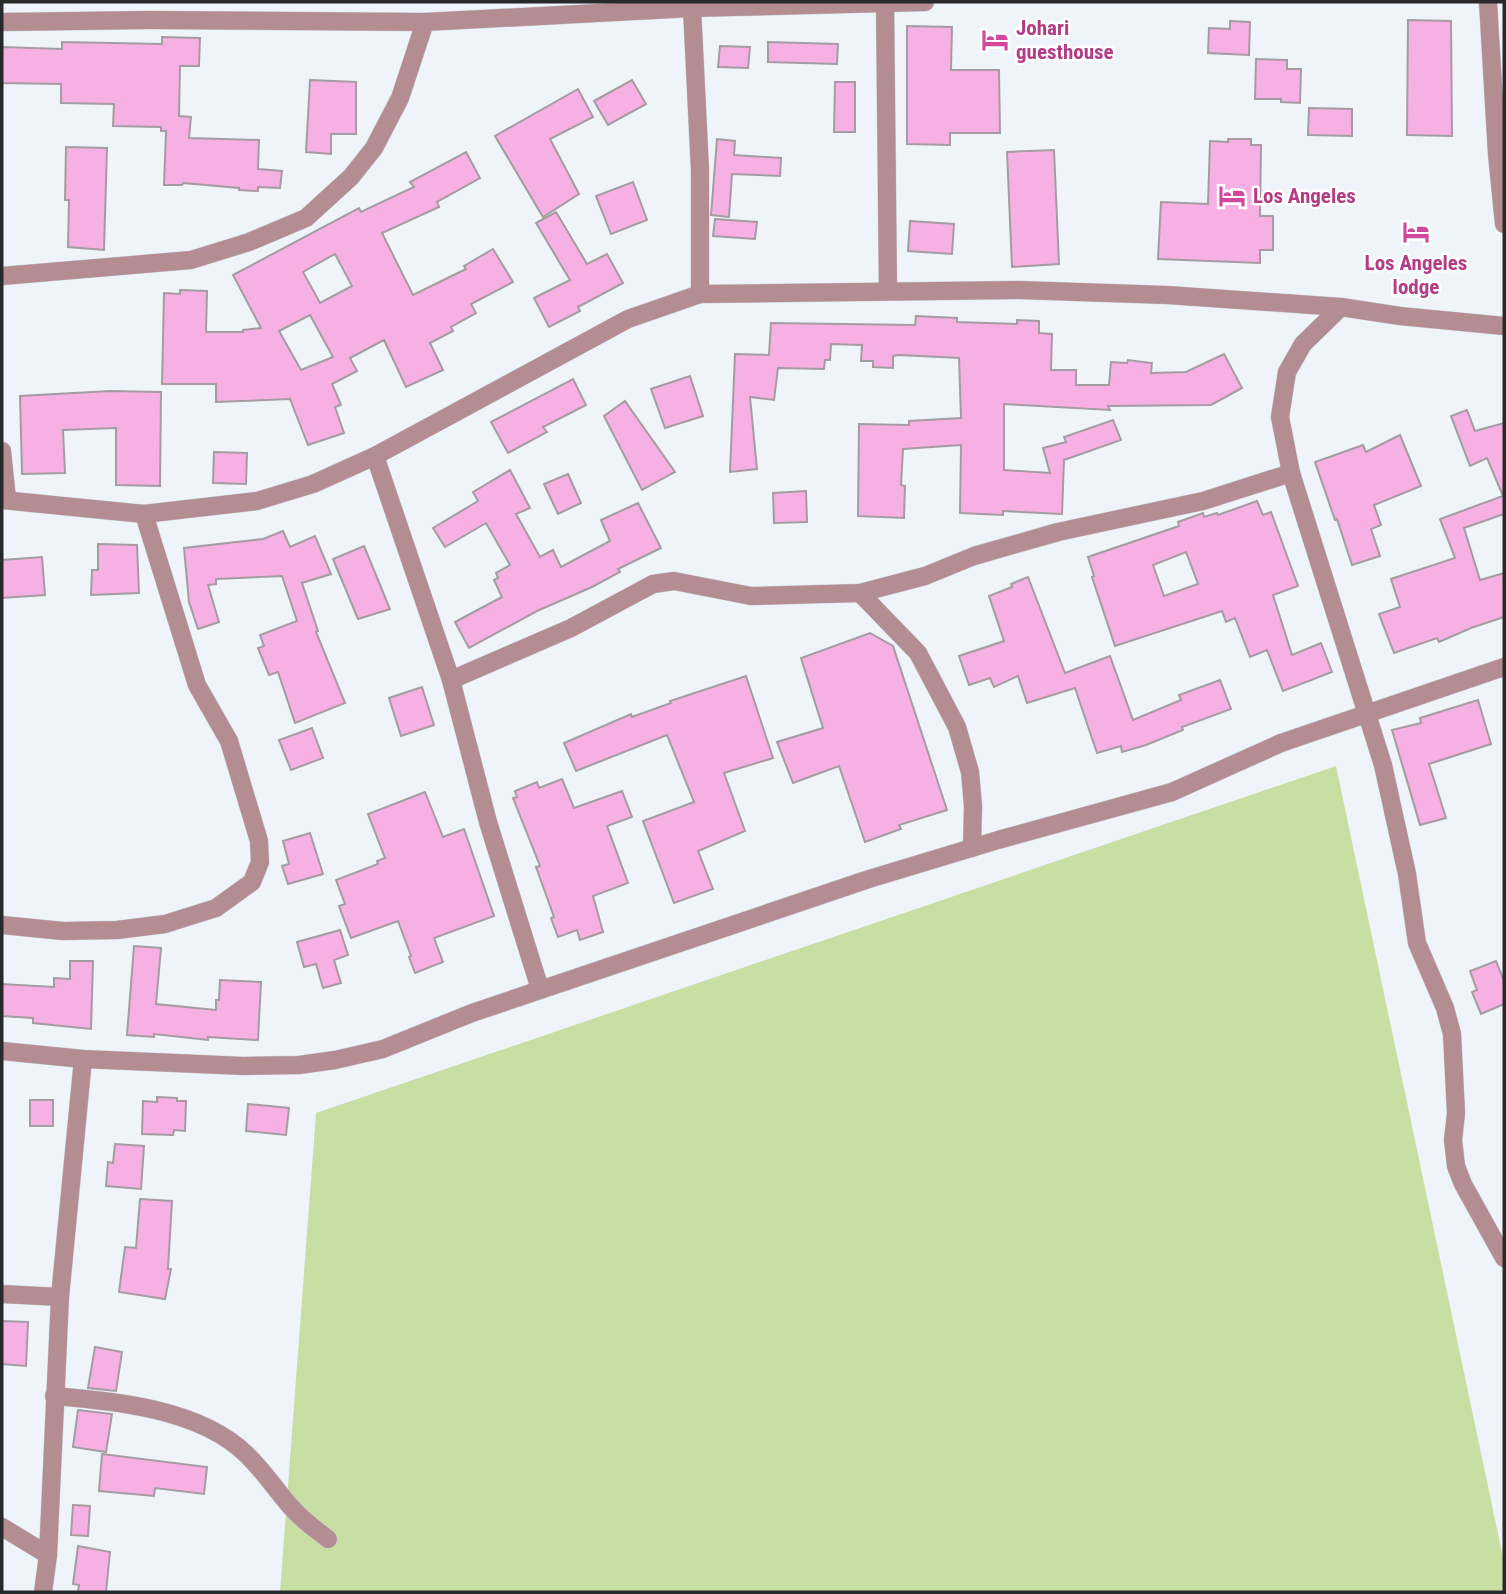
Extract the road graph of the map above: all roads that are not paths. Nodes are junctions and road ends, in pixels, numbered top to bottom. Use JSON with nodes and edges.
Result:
{"nodes":[{"id":1,"x":925,"y":2,"type":"edge"},
{"id":2,"x":1488,"y":2,"type":"edge"},
{"id":3,"x":885,"y":3,"type":"edge"},
{"id":4,"x":740,"y":4,"type":"edge"},
{"id":5,"x":692,"y":8,"type":"junction"},
{"id":6,"x":493,"y":10,"type":"edge"},
{"id":7,"x":2,"y":22,"type":"edge"},
{"id":8,"x":425,"y":22,"type":"junction"},
{"id":9,"x":1504,"y":224,"type":"edge"},
{"id":10,"x":2,"y":276,"type":"edge"},
{"id":11,"x":888,"y":291,"type":"junction"},
{"id":12,"x":700,"y":294,"type":"junction"},
{"id":13,"x":1341,"y":307,"type":"junction"},
{"id":14,"x":1504,"y":326,"type":"edge"},
{"id":15,"x":2,"y":452,"type":"edge"},
{"id":16,"x":375,"y":456,"type":"junction"},
{"id":17,"x":1291,"y":473,"type":"junction"},
{"id":18,"x":4,"y":500,"type":"edge"},
{"id":19,"x":144,"y":514,"type":"junction"},
{"id":20,"x":860,"y":593,"type":"junction"},
{"id":21,"x":1504,"y":667,"type":"edge"},
{"id":22,"x":451,"y":680,"type":"junction"},
{"id":23,"x":1367,"y":714,"type":"junction"},
{"id":24,"x":972,"y":848,"type":"junction"},
{"id":25,"x":2,"y":925,"type":"edge"},
{"id":26,"x":540,"y":989,"type":"junction"},
{"id":27,"x":2,"y":1051,"type":"edge"},
{"id":28,"x":83,"y":1059,"type":"junction"},
{"id":29,"x":1504,"y":1258,"type":"edge"},
{"id":30,"x":2,"y":1294,"type":"edge"},
{"id":31,"x":60,"y":1297,"type":"junction"},
{"id":32,"x":54,"y":1396,"type":"junction"},
{"id":33,"x":2,"y":1527,"type":"edge"},
{"id":34,"x":328,"y":1539,"type":"dead end"},
{"id":35,"x":48,"y":1555,"type":"junction"},
{"id":36,"x":43,"y":1592,"type":"edge"}],
"edges":[{"from":1,"to":3,"type":"street"},
{"from":2,"to":9,"type":"street"},
{"from":3,"to":4,"type":"street"},
{"from":3,"to":11,"type":"street"},
{"from":4,"to":5,"type":"street"},
{"from":5,"to":6,"type":"street"},
{"from":5,"to":12,"type":"street"},
{"from":6,"to":8,"type":"street"},
{"from":7,"to":8,"type":"street"},
{"from":8,"to":10,"type":"street"},
{"from":11,"to":12,"type":"street"},
{"from":11,"to":13,"type":"street"},
{"from":12,"to":16,"type":"street"},
{"from":13,"to":14,"type":"street"},
{"from":13,"to":17,"type":"street"},
{"from":15,"to":18,"type":"street"},
{"from":16,"to":19,"type":"street"},
{"from":16,"to":22,"type":"street"},
{"from":17,"to":20,"type":"street"},
{"from":17,"to":23,"type":"street"},
{"from":18,"to":19,"type":"street"},
{"from":19,"to":25,"type":"street"},
{"from":20,"to":22,"type":"street"},
{"from":20,"to":24,"type":"street"},
{"from":21,"to":23,"type":"street"},
{"from":22,"to":26,"type":"street"},
{"from":23,"to":24,"type":"street"},
{"from":23,"to":29,"type":"street"},
{"from":24,"to":26,"type":"street"},
{"from":26,"to":28,"type":"street"},
{"from":27,"to":28,"type":"street"},
{"from":28,"to":31,"type":"street"},
{"from":30,"to":31,"type":"street"},
{"from":31,"to":32,"type":"street"},
{"from":32,"to":34,"type":"street"},
{"from":32,"to":35,"type":"street"},
{"from":33,"to":35,"type":"street"},
{"from":35,"to":36,"type":"street"}]}
